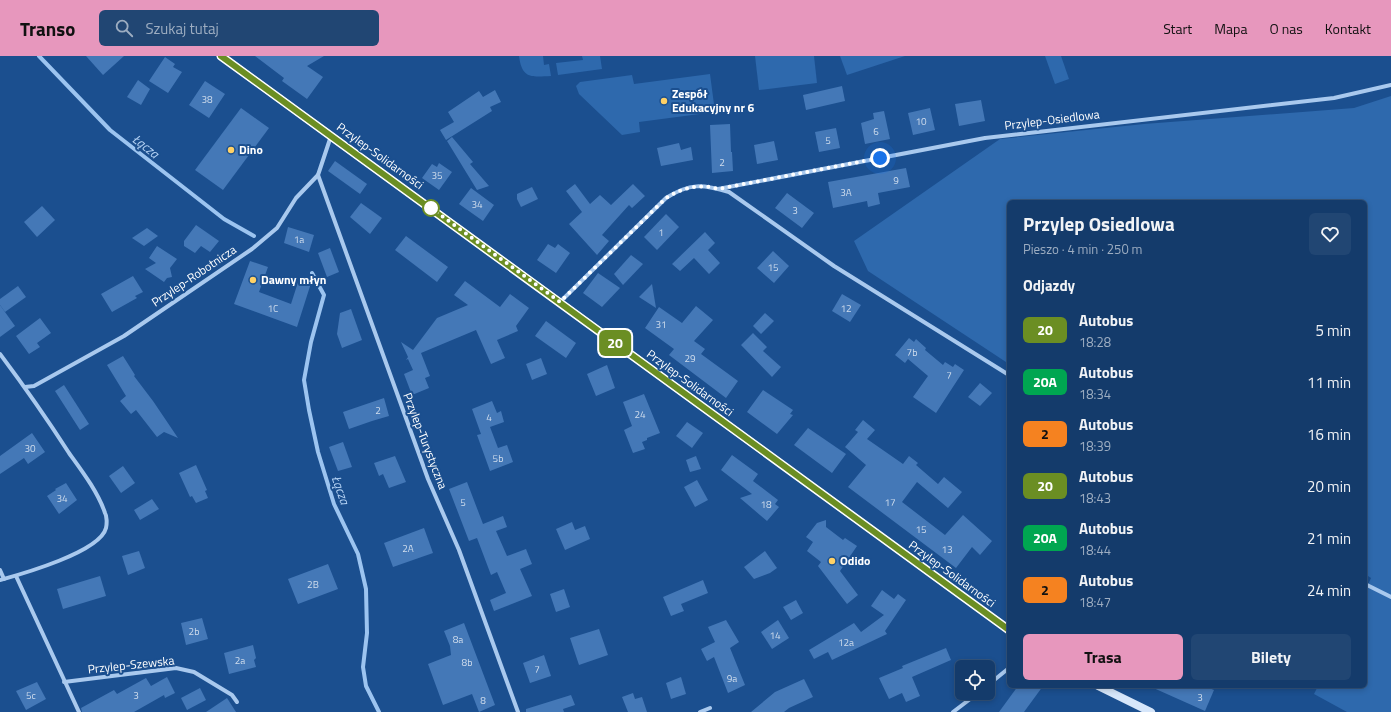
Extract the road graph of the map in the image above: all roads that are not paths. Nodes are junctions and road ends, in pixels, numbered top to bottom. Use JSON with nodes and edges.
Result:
{"nodes":[{"id":1,"x":221,"y":56,"type":"edge"},
{"id":2,"x":1391,"y":85,"type":"edge"},
{"id":3,"x":332,"y":136,"type":"junction"},
{"id":4,"x":318,"y":176,"type":"junction"},
{"id":5,"x":718,"y":189,"type":"junction"},
{"id":6,"x":560,"y":302,"type":"junction"},
{"id":7,"x":0,"y":354,"type":"edge"},
{"id":8,"x":1007,"y":374,"type":"edge"},
{"id":9,"x":25,"y":386,"type":"junction"},
{"id":10,"x":0,"y":570,"type":"edge"},
{"id":11,"x":16,"y":576,"type":"junction"},
{"id":12,"x":2,"y":579,"type":"edge"},
{"id":13,"x":1367,"y":585,"type":"edge"},
{"id":14,"x":1391,"y":597,"type":"edge"},
{"id":15,"x":1007,"y":629,"type":"edge"},
{"id":16,"x":1007,"y":670,"type":"edge"},
{"id":17,"x":995,"y":679,"type":"edge"},
{"id":18,"x":64,"y":682,"type":"junction"},
{"id":19,"x":1102,"y":688,"type":"edge"},
{"id":20,"x":969,"y":700,"type":"edge"},
{"id":21,"x":237,"y":702,"type":"dead end"},
{"id":22,"x":710,"y":708,"type":"dead end"},
{"id":23,"x":78,"y":712,"type":"edge"},
{"id":24,"x":518,"y":712,"type":"edge"},
{"id":25,"x":700,"y":712,"type":"edge"},
{"id":26,"x":953,"y":712,"type":"edge"},
{"id":27,"x":1151,"y":712,"type":"edge"}],
"edges":[{"from":1,"to":3,"type":"main road","name":"Przylep-Solidarności"},
{"from":2,"to":5,"type":"street","name":"Przylep-Osiedlowa"},
{"from":3,"to":4,"type":"street","name":"Przylep-Robotnicza"},
{"from":3,"to":6,"type":"main road","name":"Przylep-Solidarności"},
{"from":4,"to":9,"type":"street","name":"Przylep-Robotnicza"},
{"from":4,"to":24,"type":"street","name":"Przylep-Turystyczna"},
{"from":5,"to":6,"type":"street","name":"Przylep-Osiedlowa"},
{"from":5,"to":8,"type":"street","name":"Przylep-Osiedlowa"},
{"from":6,"to":15,"type":"main road","name":"Przylep-Solidarności"},
{"from":7,"to":9,"type":"street"},
{"from":9,"to":11,"type":"street"},
{"from":10,"to":12,"type":"street"},
{"from":11,"to":12,"type":"street"},
{"from":11,"to":18,"type":"street"},
{"from":13,"to":14,"type":"street"},
{"from":16,"to":17,"type":"street"},
{"from":18,"to":21,"type":"street","name":"Przylep-Szewska"},
{"from":18,"to":23,"type":"street"},
{"from":19,"to":27,"type":"main road"},
{"from":20,"to":26,"type":"street"},
{"from":22,"to":25,"type":"street"}]}
